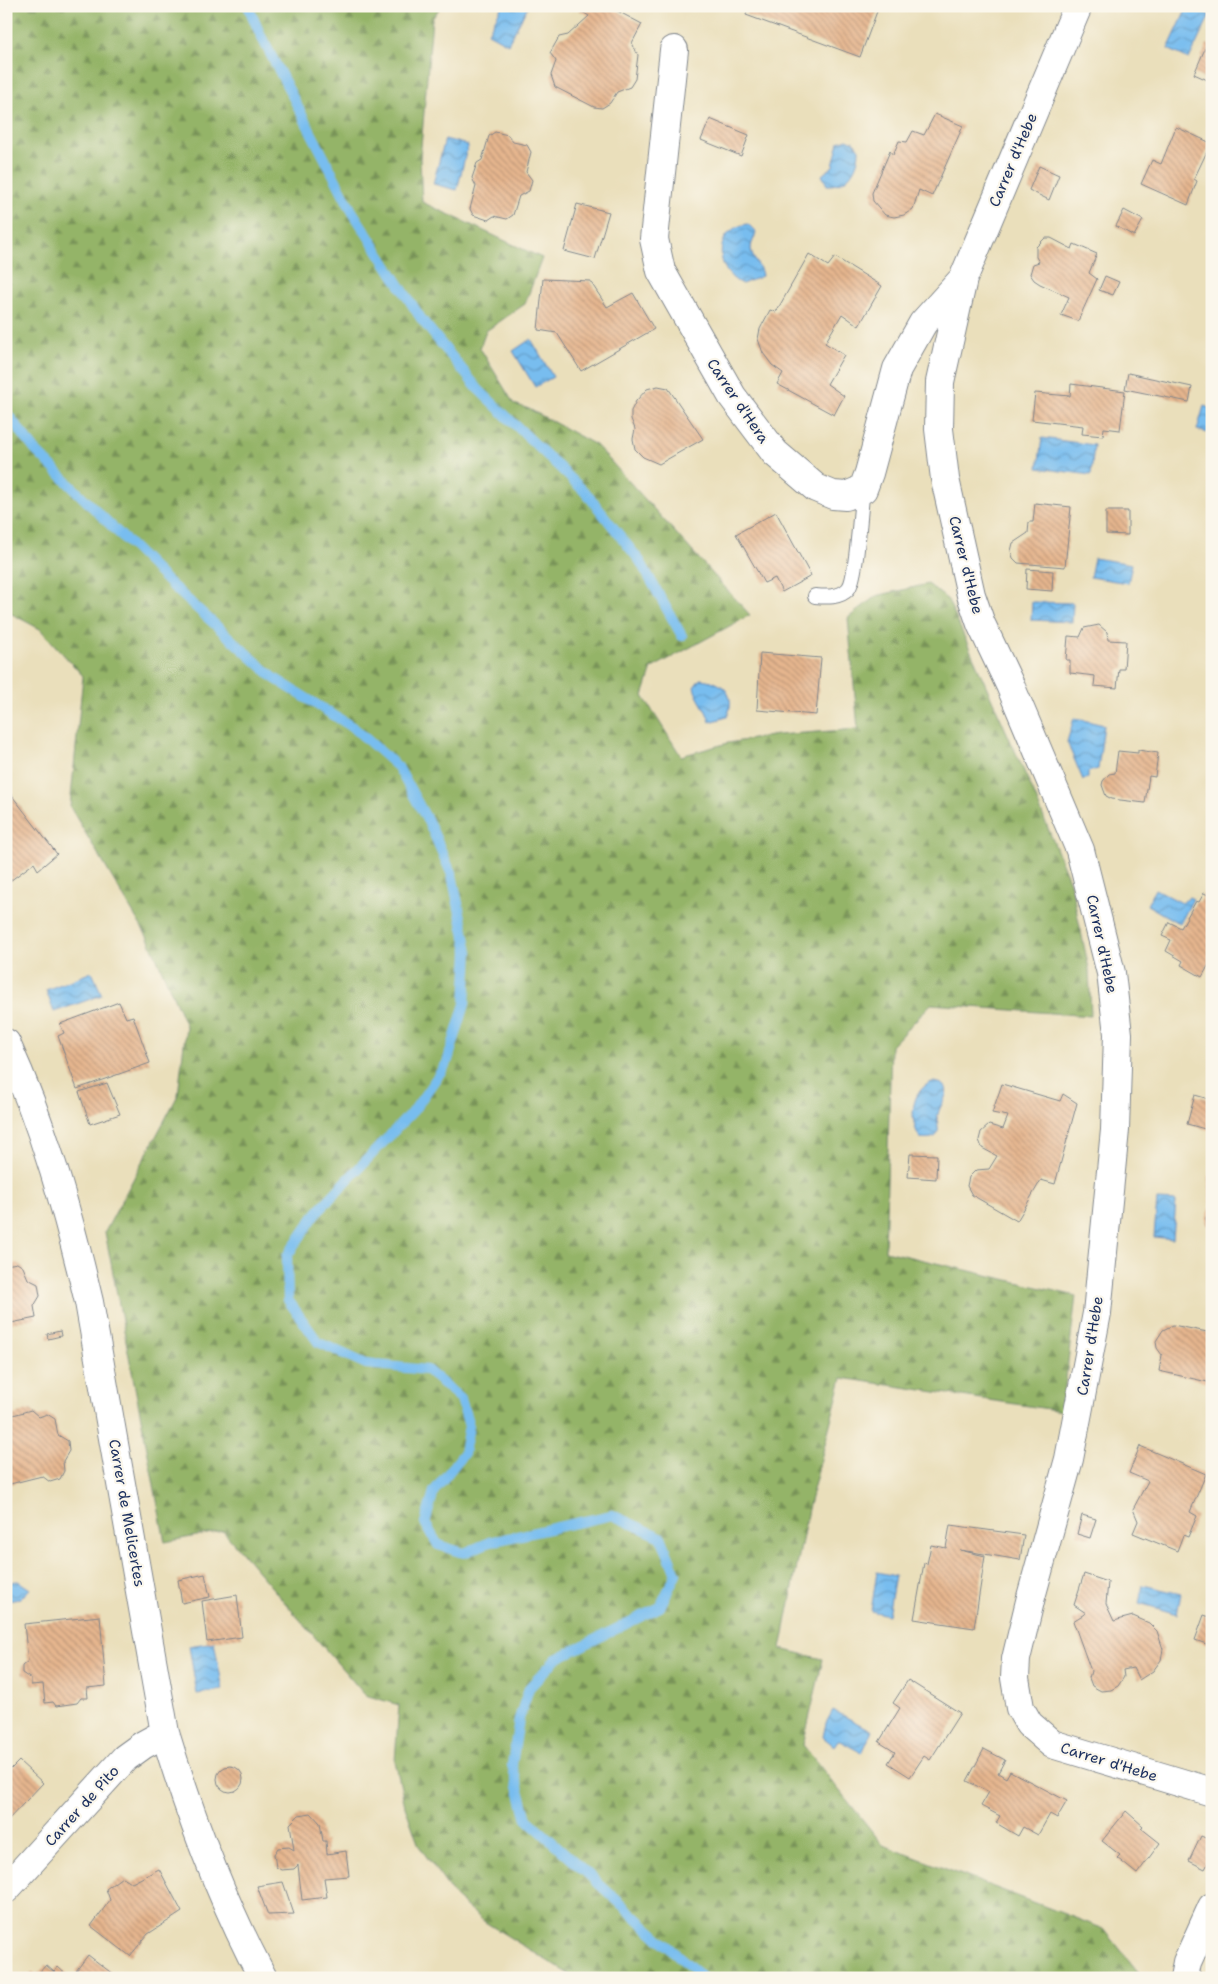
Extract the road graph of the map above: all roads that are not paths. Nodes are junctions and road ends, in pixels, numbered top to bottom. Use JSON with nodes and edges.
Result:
{"nodes":[{"id":1,"x":1078,"y":6,"type":"edge"},
{"id":2,"x":674,"y":50,"type":"dead end"},
{"id":3,"x":963,"y":279,"type":"junction"},
{"id":4,"x":862,"y":489,"type":"junction"},
{"id":5,"x":815,"y":596,"type":"dead end"},
{"id":6,"x":6,"y":1043,"type":"edge"},
{"id":7,"x":165,"y":1733,"type":"junction"},
{"id":8,"x":1212,"y":1792,"type":"edge"},
{"id":9,"x":6,"y":1889,"type":"edge"},
{"id":10,"x":1212,"y":1907,"type":"edge"},
{"id":11,"x":263,"y":1978,"type":"edge"},
{"id":12,"x":1184,"y":1978,"type":"edge"}],
"edges":[{"from":1,"to":3,"type":"street","name":"Carrer d'Hebe"},
{"from":2,"to":4,"type":"street","name":"Carrer d'Hera"},
{"from":3,"to":4,"type":"street"},
{"from":3,"to":8,"type":"street","name":"Carrer d'Hebe"},
{"from":4,"to":5,"type":"lane"},
{"from":6,"to":7,"type":"street","name":"Carrer de Melicertes"},
{"from":7,"to":9,"type":"street","name":"Carrer de Pito"},
{"from":7,"to":11,"type":"street","name":"Carrer de Melicertes"},
{"from":10,"to":12,"type":"street"}]}
